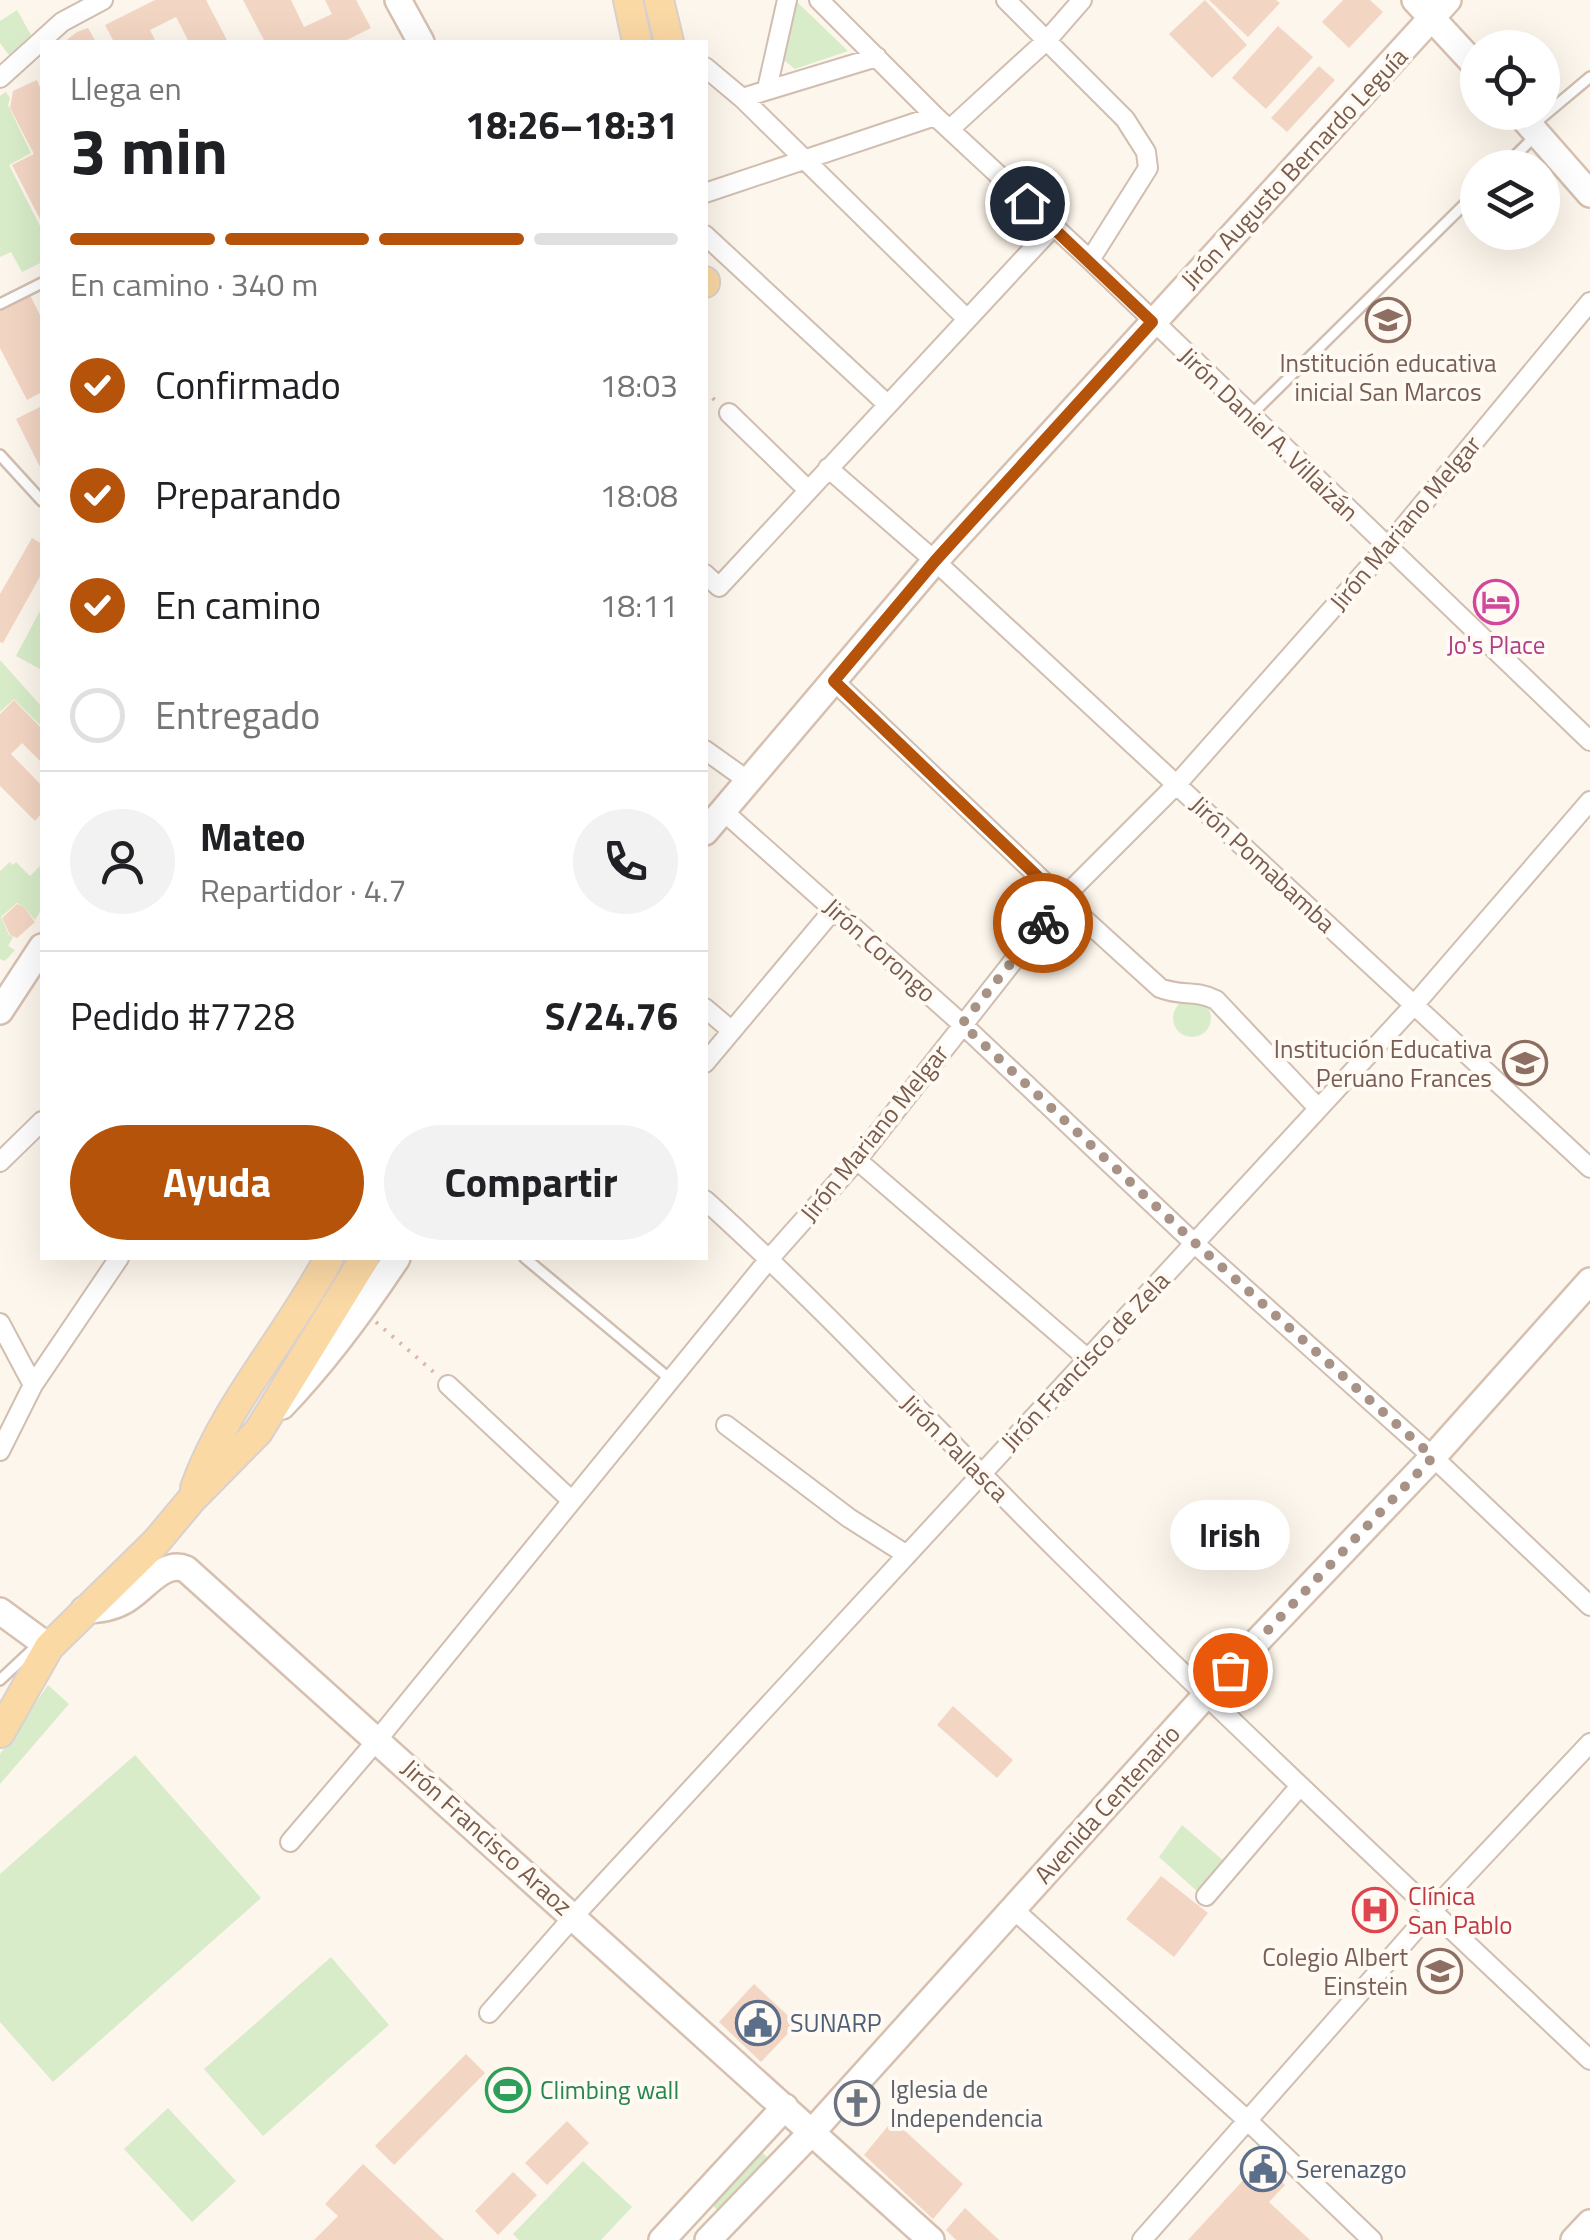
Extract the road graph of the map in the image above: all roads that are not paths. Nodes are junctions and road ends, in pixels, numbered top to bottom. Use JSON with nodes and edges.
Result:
{"nodes":[{"id":1,"x":103,"y":0,"type":"edge"},
{"id":2,"x":398,"y":0,"type":"edge"},
{"id":3,"x":628,"y":0,"type":"edge"},
{"id":4,"x":660,"y":0,"type":"edge"},
{"id":5,"x":787,"y":0,"type":"edge"},
{"id":6,"x":820,"y":0,"type":"edge"},
{"id":7,"x":1006,"y":0,"type":"edge"},
{"id":8,"x":1082,"y":0,"type":"edge"},
{"id":9,"x":84,"y":5,"type":"edge"},
{"id":10,"x":1432,"y":6,"type":"edge"},
{"id":11,"x":636,"y":35,"type":"edge"},
{"id":12,"x":1048,"y":39,"type":"junction"},
{"id":13,"x":42,"y":40,"type":"edge"},
{"id":14,"x":420,"y":40,"type":"edge"},
{"id":15,"x":671,"y":40,"type":"edge"},
{"id":16,"x":40,"y":42,"type":"edge"},
{"id":17,"x":1460,"y":44,"type":"edge"},
{"id":18,"x":877,"y":57,"type":"junction"},
{"id":19,"x":708,"y":70,"type":"edge"},
{"id":20,"x":1590,"y":77,"type":"edge"},
{"id":21,"x":0,"y":78,"type":"edge"},
{"id":22,"x":767,"y":90,"type":"junction"},
{"id":23,"x":742,"y":98,"type":"junction"},
{"id":24,"x":1560,"y":102,"type":"edge"},
{"id":25,"x":936,"y":116,"type":"junction"},
{"id":26,"x":950,"y":129,"type":"junction"},
{"id":27,"x":1534,"y":130,"type":"edge"},
{"id":28,"x":806,"y":160,"type":"junction"},
{"id":29,"x":708,"y":192,"type":"edge"},
{"id":30,"x":1590,"y":194,"type":"edge"},
{"id":31,"x":1460,"y":209,"type":"edge"},
{"id":32,"x":1053,"y":227,"type":"junction"},
{"id":33,"x":708,"y":238,"type":"edge"},
{"id":34,"x":1090,"y":260,"type":"junction"},
{"id":35,"x":40,"y":284,"type":"edge"},
{"id":36,"x":1590,"y":302,"type":"edge"},
{"id":37,"x":0,"y":304,"type":"edge"},
{"id":38,"x":967,"y":319,"type":"junction"},
{"id":39,"x":1152,"y":322,"type":"junction"},
{"id":40,"x":887,"y":404,"type":"junction"},
{"id":41,"x":728,"y":414,"type":"dead end"},
{"id":42,"x":1251,"y":416,"type":"junction"},
{"id":43,"x":0,"y":455,"type":"edge"},
{"id":44,"x":828,"y":468,"type":"junction"},
{"id":45,"x":808,"y":490,"type":"junction"},
{"id":46,"x":40,"y":498,"type":"edge"},
{"id":47,"x":1387,"y":547,"type":"junction"},
{"id":48,"x":935,"y":561,"type":"junction"},
{"id":49,"x":712,"y":580,"type":"edge"},
{"id":50,"x":834,"y":681,"type":"junction"},
{"id":51,"x":1590,"y":741,"type":"edge"},
{"id":52,"x":708,"y":752,"type":"edge"},
{"id":53,"x":747,"y":780,"type":"junction"},
{"id":54,"x":1177,"y":784,"type":"junction"},
{"id":55,"x":1590,"y":801,"type":"edge"},
{"id":56,"x":722,"y":810,"type":"junction"},
{"id":57,"x":708,"y":828,"type":"edge"},
{"id":58,"x":1062,"y":900,"type":"junction"},
{"id":59,"x":834,"y":908,"type":"junction"},
{"id":60,"x":40,"y":950,"type":"edge"},
{"id":61,"x":1414,"y":1004,"type":"junction"},
{"id":62,"x":0,"y":1011,"type":"edge"},
{"id":63,"x":708,"y":1011,"type":"edge"},
{"id":64,"x":962,"y":1024,"type":"junction"},
{"id":65,"x":732,"y":1031,"type":"junction"},
{"id":66,"x":708,"y":1059,"type":"edge"},
{"id":67,"x":1318,"y":1108,"type":"junction"},
{"id":68,"x":40,"y":1123,"type":"edge"},
{"id":69,"x":857,"y":1160,"type":"junction"},
{"id":70,"x":0,"y":1162,"type":"edge"},
{"id":71,"x":1590,"y":1168,"type":"edge"},
{"id":72,"x":708,"y":1203,"type":"edge"},
{"id":73,"x":1194,"y":1242,"type":"junction"},
{"id":74,"x":770,"y":1258,"type":"junction"},
{"id":75,"x":117,"y":1260,"type":"edge"},
{"id":76,"x":328,"y":1260,"type":"edge"},
{"id":77,"x":364,"y":1260,"type":"edge"},
{"id":78,"x":396,"y":1260,"type":"edge"},
{"id":79,"x":527,"y":1260,"type":"edge"},
{"id":80,"x":1590,"y":1281,"type":"edge"},
{"id":81,"x":0,"y":1322,"type":"edge"},
{"id":82,"x":1088,"y":1358,"type":"junction"},
{"id":83,"x":670,"y":1379,"type":"junction"},
{"id":84,"x":33,"y":1385,"type":"junction"},
{"id":85,"x":448,"y":1385,"type":"road end"},
{"id":86,"x":726,"y":1425,"type":"dead end"},
{"id":87,"x":258,"y":1432,"type":"junction"},
{"id":88,"x":0,"y":1451,"type":"edge"},
{"id":89,"x":1433,"y":1457,"type":"junction"},
{"id":90,"x":981,"y":1474,"type":"junction"},
{"id":91,"x":192,"y":1499,"type":"junction"},
{"id":92,"x":570,"y":1500,"type":"junction"},
{"id":93,"x":907,"y":1555,"type":"junction"},
{"id":94,"x":91,"y":1604,"type":"junction"},
{"id":95,"x":1590,"y":1606,"type":"edge"},
{"id":96,"x":0,"y":1611,"type":"edge"},
{"id":97,"x":49,"y":1647,"type":"junction"},
{"id":98,"x":0,"y":1680,"type":"edge"},
{"id":99,"x":1205,"y":1696,"type":"junction"},
{"id":100,"x":0,"y":1732,"type":"edge"},
{"id":101,"x":378,"y":1739,"type":"junction"},
{"id":102,"x":1590,"y":1744,"type":"edge"},
{"id":103,"x":1300,"y":1786,"type":"junction"},
{"id":104,"x":290,"y":1842,"type":"dead end"},
{"id":105,"x":1206,"y":1896,"type":"dead end"},
{"id":106,"x":1013,"y":1909,"type":"junction"},
{"id":107,"x":1432,"y":1911,"type":"junction"},
{"id":108,"x":574,"y":1916,"type":"junction"},
{"id":109,"x":489,"y":2013,"type":"dead end"},
{"id":110,"x":1590,"y":2060,"type":"edge"},
{"id":111,"x":785,"y":2107,"type":"junction"},
{"id":112,"x":1247,"y":2120,"type":"junction"},
{"id":113,"x":812,"y":2132,"type":"junction"},
{"id":114,"x":1590,"y":2223,"type":"edge"},
{"id":115,"x":662,"y":2240,"type":"edge"},
{"id":116,"x":708,"y":2240,"type":"edge"},
{"id":117,"x":931,"y":2240,"type":"edge"},
{"id":118,"x":1142,"y":2240,"type":"edge"},
{"id":119,"x":1372,"y":2240,"type":"edge"},
{"id":120,"x":1574,"y":2240,"type":"edge"}],
"edges":[{"from":1,"to":9,"type":"street"},
{"from":2,"to":14,"type":"main road"},
{"from":3,"to":11,"type":"main road"},
{"from":4,"to":15,"type":"main road"},
{"from":5,"to":22,"type":"street"},
{"from":6,"to":18,"type":"street","name":"Jirón Daniel A. Villaizán"},
{"from":7,"to":12,"type":"street"},
{"from":8,"to":12,"type":"street"},
{"from":9,"to":13,"type":"street"},
{"from":10,"to":17,"type":"main road"},
{"from":10,"to":39,"type":"main road","name":"Jirón Augusto Bernardo Leguía"},
{"from":11,"to":15,"type":"street"},
{"from":12,"to":26,"type":"street"},
{"from":12,"to":34,"type":"street"},
{"from":16,"to":21,"type":"street"},
{"from":18,"to":22,"type":"street"},
{"from":18,"to":25,"type":"street","name":"Jirón Daniel A. Villaizán"},
{"from":19,"to":23,"type":"street"},
{"from":20,"to":24,"type":"lane"},
{"from":22,"to":23,"type":"street"},
{"from":23,"to":28,"type":"street"},
{"from":25,"to":26,"type":"street","name":"Jirón Daniel A. Villaizán"},
{"from":25,"to":28,"type":"street"},
{"from":26,"to":32,"type":"street","name":"Jirón Daniel A. Villaizán"},
{"from":27,"to":30,"type":"main road"},
{"from":28,"to":29,"type":"street"},
{"from":28,"to":38,"type":"street"},
{"from":31,"to":42,"type":"lane"},
{"from":32,"to":34,"type":"street","name":"Jirón Daniel A. Villaizán"},
{"from":32,"to":38,"type":"street"},
{"from":33,"to":40,"type":"street"},
{"from":34,"to":39,"type":"street","name":"Jirón Daniel A. Villaizán"},
{"from":35,"to":37,"type":"lane"},
{"from":36,"to":47,"type":"street","name":"Jirón Mariano Melgar"},
{"from":38,"to":40,"type":"street"},
{"from":39,"to":42,"type":"street","name":"Jirón Daniel A. Villaizán"},
{"from":39,"to":48,"type":"main road","name":"Jirón Augusto Bernardo Leguía"},
{"from":40,"to":44,"type":"street"},
{"from":41,"to":45,"type":"street"},
{"from":42,"to":47,"type":"street","name":"Jirón Daniel A. Villaizán"},
{"from":43,"to":46,"type":"lane"},
{"from":44,"to":45,"type":"street"},
{"from":44,"to":48,"type":"street","name":"Jirón Pomabamba"},
{"from":45,"to":49,"type":"street"},
{"from":47,"to":51,"type":"street","name":"Jirón Daniel A. Villaizán"},
{"from":47,"to":54,"type":"street","name":"Jirón Mariano Melgar"},
{"from":48,"to":50,"type":"main road","name":"Jirón Augusto Bernardo Leguía"},
{"from":48,"to":54,"type":"street","name":"Jirón Pomabamba"},
{"from":50,"to":53,"type":"main road","name":"Jirón Augusto Bernardo Leguía"},
{"from":50,"to":58,"type":"street"},
{"from":52,"to":53,"type":"street"},
{"from":53,"to":56,"type":"main road","name":"Jirón Augusto Bernardo Leguía"},
{"from":54,"to":58,"type":"street","name":"Jirón Mariano Melgar"},
{"from":54,"to":61,"type":"street","name":"Jirón Pomabamba"},
{"from":55,"to":61,"type":"street","name":"Jirón Francisco de Zela"},
{"from":56,"to":57,"type":"main road","name":"Jirón Augusto Bernardo Leguía"},
{"from":56,"to":59,"type":"street","name":"Jirón Corongo"},
{"from":58,"to":64,"type":"street","name":"Jirón Mariano Melgar"},
{"from":58,"to":67,"type":"street"},
{"from":59,"to":64,"type":"street","name":"Jirón Corongo"},
{"from":59,"to":65,"type":"street"},
{"from":60,"to":62,"type":"main road"},
{"from":61,"to":67,"type":"street","name":"Jirón Francisco de Zela"},
{"from":61,"to":71,"type":"street","name":"Jirón Pomabamba"},
{"from":63,"to":65,"type":"street"},
{"from":64,"to":69,"type":"street","name":"Jirón Mariano Melgar"},
{"from":64,"to":73,"type":"street","name":"Jirón Corongo"},
{"from":65,"to":66,"type":"street"},
{"from":67,"to":73,"type":"street","name":"Jirón Francisco de Zela"},
{"from":68,"to":70,"type":"street"},
{"from":69,"to":74,"type":"street","name":"Jirón Mariano Melgar"},
{"from":69,"to":82,"type":"street"},
{"from":72,"to":74,"type":"street","name":"Jirón Pallasca"},
{"from":73,"to":82,"type":"street","name":"Jirón Francisco de Zela"},
{"from":73,"to":89,"type":"street","name":"Jirón Corongo"},
{"from":74,"to":83,"type":"street","name":"Jirón Mariano Melgar"},
{"from":74,"to":90,"type":"street","name":"Jirón Pallasca"},
{"from":75,"to":84,"type":"street"},
{"from":76,"to":91,"type":"main road"},
{"from":77,"to":87,"type":"main road"},
{"from":78,"to":87,"type":"main road"},
{"from":79,"to":83,"type":"lane"},
{"from":80,"to":89,"type":"main road","name":"Avenida Centenario"},
{"from":81,"to":84,"type":"street"},
{"from":82,"to":90,"type":"street","name":"Jirón Francisco de Zela"},
{"from":83,"to":92,"type":"street","name":"Jirón Mariano Melgar"},
{"from":84,"to":88,"type":"street"},
{"from":85,"to":92,"type":"street"},
{"from":86,"to":93,"type":"street"},
{"from":87,"to":91,"type":"main road"},
{"from":89,"to":95,"type":"street","name":"Jirón Corongo"},
{"from":89,"to":99,"type":"main road","name":"Avenida Centenario"},
{"from":90,"to":93,"type":"street","name":"Jirón Francisco de Zela"},
{"from":90,"to":99,"type":"street","name":"Jirón Pallasca"},
{"from":91,"to":94,"type":"main road"},
{"from":92,"to":101,"type":"street","name":"Jirón Mariano Melgar"},
{"from":93,"to":108,"type":"street","name":"Jirón Francisco de Zela"},
{"from":94,"to":97,"type":"main road"},
{"from":94,"to":101,"type":"main road","name":"Jirón Francisco Araoz"},
{"from":96,"to":97,"type":"main road"},
{"from":97,"to":98,"type":"lane"},
{"from":97,"to":100,"type":"main road"},
{"from":99,"to":103,"type":"street","name":"Jirón Pallasca"},
{"from":99,"to":106,"type":"main road","name":"Avenida Centenario"},
{"from":101,"to":104,"type":"street","name":"Jirón Mariano Melgar"},
{"from":101,"to":108,"type":"main road","name":"Jirón Francisco Araoz"},
{"from":102,"to":107,"type":"street"},
{"from":103,"to":105,"type":"street"},
{"from":103,"to":107,"type":"street","name":"Jirón Pallasca"},
{"from":106,"to":112,"type":"street"},
{"from":106,"to":113,"type":"main road","name":"Avenida Centenario"},
{"from":107,"to":110,"type":"street","name":"Jirón Pallasca"},
{"from":107,"to":112,"type":"street"},
{"from":108,"to":109,"type":"street","name":"Jirón Francisco de Zela"},
{"from":108,"to":111,"type":"main road","name":"Jirón Francisco Araoz"},
{"from":111,"to":113,"type":"main road","name":"Jirón Francisco Araoz"},
{"from":111,"to":115,"type":"main road"},
{"from":112,"to":118,"type":"street"},
{"from":112,"to":119,"type":"street"},
{"from":113,"to":116,"type":"main road","name":"Avenida Centenario"},
{"from":113,"to":117,"type":"main road","name":"Jirón Francisco Araoz"},
{"from":114,"to":120,"type":"main road"}]}
